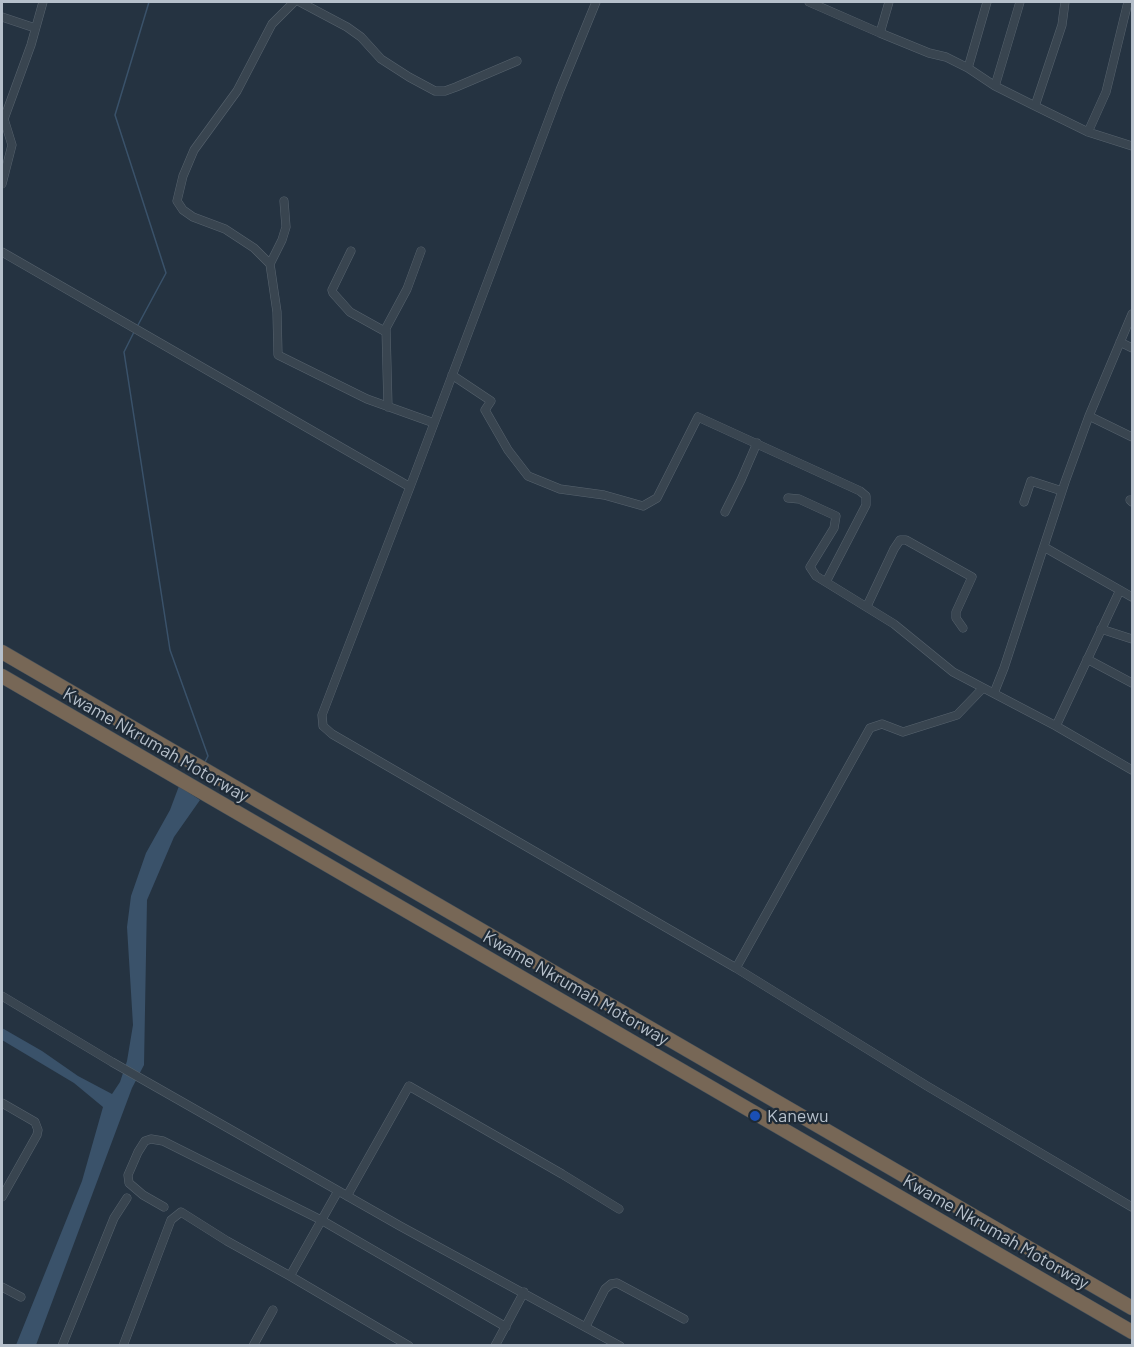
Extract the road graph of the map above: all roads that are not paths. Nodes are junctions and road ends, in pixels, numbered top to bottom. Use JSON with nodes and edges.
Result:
{"nodes":[{"id":1,"x":43,"y":2,"type":"edge"},
{"id":2,"x":294,"y":2,"type":"edge"},
{"id":3,"x":300,"y":2,"type":"edge"},
{"id":4,"x":596,"y":2,"type":"edge"},
{"id":5,"x":809,"y":2,"type":"edge"},
{"id":6,"x":887,"y":2,"type":"edge"},
{"id":7,"x":987,"y":2,"type":"edge"},
{"id":8,"x":1020,"y":2,"type":"edge"},
{"id":9,"x":1065,"y":2,"type":"edge"},
{"id":10,"x":1128,"y":2,"type":"edge"},
{"id":11,"x":2,"y":17,"type":"edge"},
{"id":12,"x":35,"y":28,"type":"junction"},
{"id":13,"x":880,"y":33,"type":"junction"},
{"id":14,"x":517,"y":61,"type":"dead end"},
{"id":15,"x":968,"y":68,"type":"junction"},
{"id":16,"x":995,"y":86,"type":"junction"},
{"id":17,"x":1035,"y":106,"type":"junction"},
{"id":18,"x":3,"y":115,"type":"edge"},
{"id":19,"x":1088,"y":132,"type":"junction"},
{"id":20,"x":1132,"y":146,"type":"edge"},
{"id":21,"x":2,"y":184,"type":"edge"},
{"id":22,"x":284,"y":201,"type":"dead end"},
{"id":23,"x":351,"y":251,"type":"dead end"},
{"id":24,"x":421,"y":251,"type":"dead end"},
{"id":25,"x":2,"y":252,"type":"edge"},
{"id":26,"x":270,"y":264,"type":"junction"},
{"id":27,"x":1132,"y":314,"type":"edge"},
{"id":28,"x":386,"y":332,"type":"junction"},
{"id":29,"x":1120,"y":342,"type":"junction"},
{"id":30,"x":1132,"y":348,"type":"edge"},
{"id":31,"x":452,"y":375,"type":"junction"},
{"id":32,"x":388,"y":407,"type":"junction"},
{"id":33,"x":1089,"y":416,"type":"junction"},
{"id":34,"x":434,"y":423,"type":"junction"},
{"id":35,"x":1132,"y":437,"type":"edge"},
{"id":36,"x":757,"y":443,"type":"junction"},
{"id":37,"x":411,"y":488,"type":"junction"},
{"id":38,"x":1062,"y":491,"type":"junction"},
{"id":39,"x":788,"y":498,"type":"dead end"},
{"id":40,"x":1024,"y":502,"type":"dead end"},
{"id":41,"x":725,"y":512,"type":"dead end"},
{"id":42,"x":1044,"y":547,"type":"junction"},
{"id":43,"x":826,"y":582,"type":"junction"},
{"id":44,"x":1120,"y":590,"type":"junction"},
{"id":45,"x":1132,"y":597,"type":"edge"},
{"id":46,"x":867,"y":606,"type":"junction"},
{"id":47,"x":963,"y":628,"type":"dead end"},
{"id":48,"x":1101,"y":629,"type":"junction"},
{"id":49,"x":1132,"y":639,"type":"edge"},
{"id":50,"x":2,"y":652,"type":"edge"},
{"id":51,"x":1087,"y":659,"type":"junction"},
{"id":52,"x":2,"y":676,"type":"edge"},
{"id":53,"x":1132,"y":683,"type":"edge"},
{"id":54,"x":983,"y":688,"type":"junction"},
{"id":55,"x":994,"y":693,"type":"junction"},
{"id":56,"x":1056,"y":726,"type":"junction"},
{"id":57,"x":1132,"y":770,"type":"edge"},
{"id":58,"x":736,"y":968,"type":"junction"},
{"id":59,"x":2,"y":996,"type":"edge"},
{"id":60,"x":2,"y":1103,"type":"edge"},
{"id":61,"x":338,"y":1191,"type":"junction"},
{"id":62,"x":3,"y":1192,"type":"edge"},
{"id":63,"x":347,"y":1196,"type":"junction"},
{"id":64,"x":127,"y":1198,"type":"dead end"},
{"id":65,"x":164,"y":1207,"type":"dead end"},
{"id":66,"x":1132,"y":1207,"type":"edge"},
{"id":67,"x":619,"y":1209,"type":"dead end"},
{"id":68,"x":322,"y":1221,"type":"junction"},
{"id":69,"x":290,"y":1276,"type":"junction"},
{"id":70,"x":2,"y":1287,"type":"edge"},
{"id":71,"x":524,"y":1292,"type":"junction"},
{"id":72,"x":21,"y":1297,"type":"dead end"},
{"id":73,"x":1132,"y":1308,"type":"edge"},
{"id":74,"x":273,"y":1310,"type":"dead end"},
{"id":75,"x":684,"y":1319,"type":"dead end"},
{"id":76,"x":586,"y":1326,"type":"junction"},
{"id":77,"x":506,"y":1327,"type":"junction"},
{"id":78,"x":1132,"y":1332,"type":"edge"},
{"id":79,"x":62,"y":1346,"type":"edge"},
{"id":80,"x":123,"y":1346,"type":"edge"},
{"id":81,"x":253,"y":1346,"type":"edge"},
{"id":82,"x":409,"y":1346,"type":"edge"},
{"id":83,"x":495,"y":1346,"type":"edge"},
{"id":84,"x":620,"y":1346,"type":"edge"}],
"edges":[{"from":1,"to":12,"type":"street"},
{"from":2,"to":26,"type":"street"},
{"from":3,"to":14,"type":"street"},
{"from":4,"to":31,"type":"street"},
{"from":5,"to":13,"type":"street"},
{"from":6,"to":13,"type":"street"},
{"from":7,"to":15,"type":"street"},
{"from":8,"to":16,"type":"street"},
{"from":9,"to":17,"type":"street"},
{"from":10,"to":19,"type":"street"},
{"from":11,"to":12,"type":"street"},
{"from":12,"to":18,"type":"street"},
{"from":13,"to":15,"type":"street"},
{"from":15,"to":16,"type":"street"},
{"from":16,"to":17,"type":"street"},
{"from":17,"to":19,"type":"street"},
{"from":18,"to":21,"type":"street"},
{"from":19,"to":20,"type":"street"},
{"from":22,"to":26,"type":"street"},
{"from":23,"to":28,"type":"street"},
{"from":24,"to":28,"type":"street"},
{"from":25,"to":37,"type":"street"},
{"from":26,"to":32,"type":"street"},
{"from":27,"to":29,"type":"street"},
{"from":28,"to":32,"type":"street"},
{"from":29,"to":30,"type":"street"},
{"from":29,"to":33,"type":"street"},
{"from":31,"to":34,"type":"street"},
{"from":31,"to":36,"type":"street"},
{"from":32,"to":34,"type":"street"},
{"from":33,"to":35,"type":"street"},
{"from":33,"to":38,"type":"street"},
{"from":34,"to":37,"type":"street"},
{"from":36,"to":41,"type":"street"},
{"from":36,"to":43,"type":"street"},
{"from":37,"to":58,"type":"street"},
{"from":38,"to":40,"type":"street"},
{"from":38,"to":42,"type":"street"},
{"from":39,"to":43,"type":"street"},
{"from":42,"to":44,"type":"street"},
{"from":42,"to":55,"type":"street"},
{"from":43,"to":46,"type":"street"},
{"from":44,"to":45,"type":"street"},
{"from":44,"to":48,"type":"street"},
{"from":46,"to":47,"type":"street"},
{"from":46,"to":54,"type":"street"},
{"from":48,"to":49,"type":"street"},
{"from":48,"to":51,"type":"street"},
{"from":50,"to":73,"type":"highway","name":"Kwame Nkrumah Motorway"},
{"from":51,"to":53,"type":"street"},
{"from":51,"to":56,"type":"street"},
{"from":52,"to":78,"type":"highway","name":"Kwame Nkrumah Motorway"},
{"from":54,"to":55,"type":"street"},
{"from":54,"to":58,"type":"street"},
{"from":55,"to":56,"type":"street"},
{"from":56,"to":57,"type":"street"},
{"from":58,"to":66,"type":"street"},
{"from":59,"to":61,"type":"street"},
{"from":60,"to":62,"type":"street"},
{"from":61,"to":63,"type":"street"},
{"from":61,"to":68,"type":"street"},
{"from":63,"to":67,"type":"street"},
{"from":63,"to":71,"type":"street"},
{"from":64,"to":79,"type":"street"},
{"from":65,"to":68,"type":"street"},
{"from":68,"to":69,"type":"street"},
{"from":68,"to":77,"type":"street"},
{"from":69,"to":80,"type":"street"},
{"from":69,"to":82,"type":"street"},
{"from":70,"to":72,"type":"street"},
{"from":71,"to":76,"type":"street"},
{"from":71,"to":77,"type":"street"},
{"from":74,"to":81,"type":"street"},
{"from":75,"to":76,"type":"street"},
{"from":76,"to":84,"type":"street"},
{"from":77,"to":83,"type":"street"}]}
